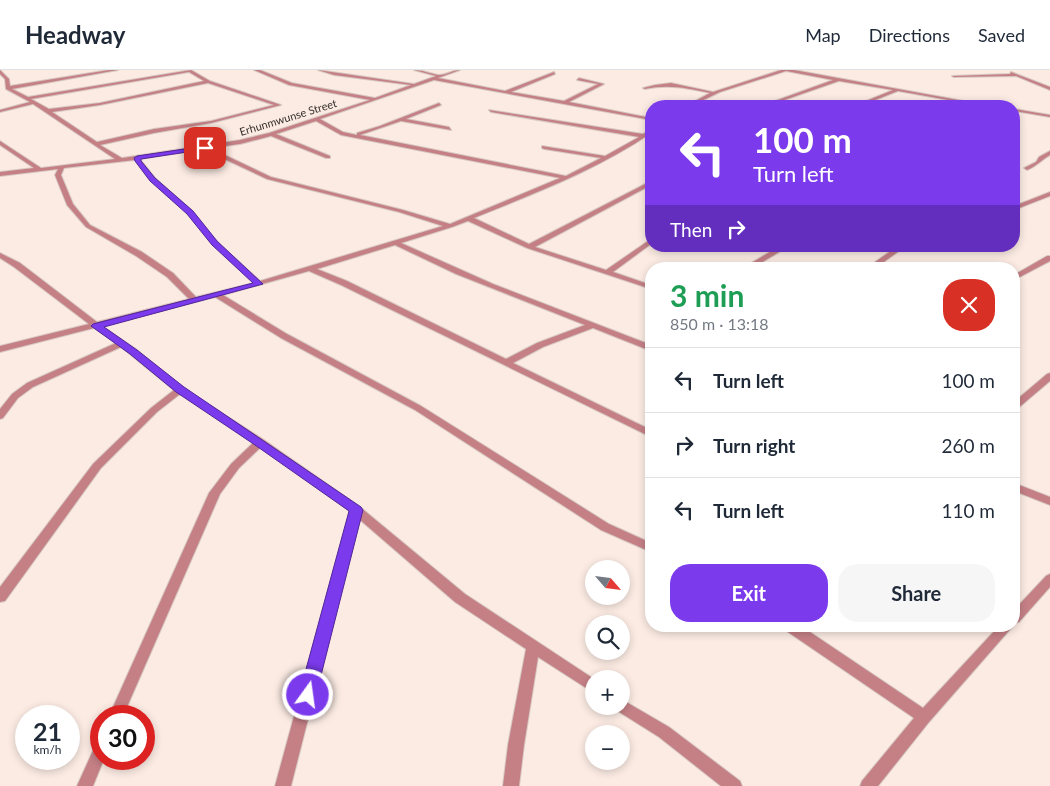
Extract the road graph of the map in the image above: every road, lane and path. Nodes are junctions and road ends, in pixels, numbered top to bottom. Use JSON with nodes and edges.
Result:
{"nodes":[{"id":1,"x":116,"y":70,"type":"edge"},
{"id":2,"x":189,"y":70,"type":"edge"},
{"id":3,"x":256,"y":70,"type":"edge"},
{"id":4,"x":320,"y":70,"type":"edge"},
{"id":5,"x":416,"y":70,"type":"edge"},
{"id":6,"x":458,"y":70,"type":"edge"},
{"id":7,"x":789,"y":70,"type":"edge"},
{"id":8,"x":1005,"y":70,"type":"edge"},
{"id":9,"x":0,"y":71,"type":"edge"},
{"id":10,"x":64,"y":71,"type":"dead end"},
{"id":11,"x":554,"y":73,"type":"dead end"},
{"id":12,"x":1016,"y":74,"type":"junction"},
{"id":13,"x":441,"y":76,"type":"junction"},
{"id":14,"x":954,"y":76,"type":"dead end"},
{"id":15,"x":72,"y":77,"type":"junction"},
{"id":16,"x":434,"y":78,"type":"junction"},
{"id":17,"x":579,"y":79,"type":"dead end"},
{"id":18,"x":839,"y":79,"type":"junction"},
{"id":19,"x":208,"y":82,"type":"junction"},
{"id":20,"x":415,"y":85,"type":"junction"},
{"id":21,"x":8,"y":88,"type":"junction"},
{"id":22,"x":644,"y":88,"type":"dead end"},
{"id":23,"x":1050,"y":89,"type":"edge"},
{"id":24,"x":897,"y":90,"type":"junction"},
{"id":25,"x":505,"y":92,"type":"junction"},
{"id":26,"x":713,"y":93,"type":"junction"},
{"id":27,"x":26,"y":99,"type":"junction"},
{"id":28,"x":376,"y":99,"type":"junction"},
{"id":29,"x":700,"y":100,"type":"edge"},
{"id":30,"x":781,"y":100,"type":"edge"},
{"id":31,"x":871,"y":100,"type":"edge"},
{"id":32,"x":954,"y":100,"type":"edge"},
{"id":33,"x":33,"y":102,"type":"junction"},
{"id":34,"x":564,"y":103,"type":"junction"},
{"id":35,"x":439,"y":104,"type":"dead end"},
{"id":36,"x":0,"y":111,"type":"edge"},
{"id":37,"x":48,"y":111,"type":"junction"},
{"id":38,"x":491,"y":111,"type":"dead end"},
{"id":39,"x":1020,"y":111,"type":"edge"},
{"id":40,"x":1024,"y":112,"type":"junction"},
{"id":41,"x":1020,"y":114,"type":"edge"},
{"id":42,"x":1050,"y":116,"type":"edge"},
{"id":43,"x":645,"y":118,"type":"edge"},
{"id":44,"x":316,"y":119,"type":"junction"},
{"id":45,"x":402,"y":120,"type":"junction"},
{"id":46,"x":449,"y":129,"type":"dead end"},
{"id":47,"x":271,"y":134,"type":"junction"},
{"id":48,"x":356,"y":135,"type":"junction"},
{"id":49,"x":644,"y":136,"type":"joint"},
{"id":50,"x":0,"y":143,"type":"edge"},
{"id":51,"x":96,"y":144,"type":"junction"},
{"id":52,"x":544,"y":147,"type":"dead end"},
{"id":53,"x":205,"y":148,"type":"junction"},
{"id":54,"x":1050,"y":153,"type":"edge"},
{"id":55,"x":328,"y":157,"type":"dead end"},
{"id":56,"x":137,"y":158,"type":"junction"},
{"id":57,"x":608,"y":158,"type":"junction"},
{"id":58,"x":121,"y":160,"type":"junction"},
{"id":59,"x":62,"y":166,"type":"junction"},
{"id":60,"x":1027,"y":168,"type":"dead end"},
{"id":61,"x":39,"y":169,"type":"junction"},
{"id":62,"x":0,"y":174,"type":"edge"},
{"id":63,"x":567,"y":178,"type":"junction"},
{"id":64,"x":645,"y":186,"type":"edge"},
{"id":65,"x":1050,"y":194,"type":"edge"},
{"id":66,"x":1020,"y":206,"type":"edge"},
{"id":67,"x":470,"y":219,"type":"junction"},
{"id":68,"x":450,"y":226,"type":"junction"},
{"id":69,"x":396,"y":243,"type":"junction"},
{"id":70,"x":645,"y":246,"type":"edge"},
{"id":71,"x":529,"y":247,"type":"junction"},
{"id":72,"x":775,"y":252,"type":"edge"},
{"id":73,"x":894,"y":252,"type":"edge"},
{"id":74,"x":0,"y":255,"type":"edge"},
{"id":75,"x":1050,"y":258,"type":"edge"},
{"id":76,"x":757,"y":262,"type":"edge"},
{"id":77,"x":879,"y":262,"type":"edge"},
{"id":78,"x":311,"y":269,"type":"junction"},
{"id":79,"x":608,"y":272,"type":"junction"},
{"id":80,"x":1020,"y":275,"type":"edge"},
{"id":81,"x":259,"y":284,"type":"junction"},
{"id":82,"x":645,"y":285,"type":"edge"},
{"id":83,"x":217,"y":295,"type":"junction"},
{"id":84,"x":196,"y":301,"type":"junction"},
{"id":85,"x":592,"y":325,"type":"junction"},
{"id":86,"x":96,"y":326,"type":"junction"},
{"id":87,"x":122,"y":344,"type":"junction"},
{"id":88,"x":645,"y":346,"type":"edge"},
{"id":89,"x":0,"y":349,"type":"edge"},
{"id":90,"x":506,"y":363,"type":"junction"},
{"id":91,"x":1050,"y":376,"type":"edge"},
{"id":92,"x":180,"y":390,"type":"junction"},
{"id":93,"x":1020,"y":402,"type":"edge"},
{"id":94,"x":0,"y":416,"type":"edge"},
{"id":95,"x":645,"y":431,"type":"edge"},
{"id":96,"x":260,"y":442,"type":"junction"},
{"id":97,"x":1020,"y":490,"type":"edge"},
{"id":98,"x":1050,"y":502,"type":"edge"},
{"id":99,"x":356,"y":510,"type":"junction"},
{"id":100,"x":645,"y":545,"type":"edge"},
{"id":101,"x":1050,"y":579,"type":"edge"},
{"id":102,"x":0,"y":597,"type":"edge"},
{"id":103,"x":1020,"y":608,"type":"edge"},
{"id":104,"x":799,"y":632,"type":"edge"},
{"id":105,"x":1002,"y":632,"type":"edge"},
{"id":106,"x":533,"y":647,"type":"junction"},
{"id":107,"x":585,"y":681,"type":"edge"},
{"id":108,"x":121,"y":705,"type":"edge"},
{"id":109,"x":630,"y":710,"type":"edge"},
{"id":110,"x":924,"y":717,"type":"junction"},
{"id":111,"x":92,"y":770,"type":"edge"},
{"id":112,"x":720,"y":781,"type":"edge"},
{"id":113,"x":85,"y":786,"type":"edge"},
{"id":114,"x":283,"y":786,"type":"edge"},
{"id":115,"x":511,"y":786,"type":"edge"},
{"id":116,"x":734,"y":786,"type":"edge"},
{"id":117,"x":868,"y":786,"type":"edge"}],
"edges":[{"from":1,"to":15,"type":"street"},
{"from":2,"to":19,"type":"street"},
{"from":2,"to":27,"type":"street"},
{"from":3,"to":28,"type":"street"},
{"from":4,"to":20,"type":"street"},
{"from":5,"to":13,"type":"street"},
{"from":6,"to":13,"type":"street","name":"Erhunmwunse Street"},
{"from":7,"to":18,"type":"street"},
{"from":7,"to":26,"type":"street"},
{"from":8,"to":12,"type":"street"},
{"from":9,"to":21,"type":"street"},
{"from":10,"to":15,"type":"street"},
{"from":11,"to":25,"type":"street"},
{"from":12,"to":14,"type":"street"},
{"from":12,"to":23,"type":"street"},
{"from":13,"to":16,"type":"street","name":"Erhunmwunse Street"},
{"from":15,"to":21,"type":"street"},
{"from":16,"to":20,"type":"street","name":"Erhunmwunse Street"},
{"from":16,"to":25,"type":"street"},
{"from":17,"to":34,"type":"street"},
{"from":18,"to":24,"type":"street"},
{"from":18,"to":30,"type":"street"},
{"from":19,"to":37,"type":"street"},
{"from":19,"to":51,"type":"street"},
{"from":20,"to":28,"type":"street","name":"Erhunmwunse Street"},
{"from":21,"to":27,"type":"street"},
{"from":22,"to":26,"type":"street"},
{"from":24,"to":31,"type":"street"},
{"from":24,"to":32,"type":"street"},
{"from":25,"to":34,"type":"street"},
{"from":26,"to":29,"type":"street"},
{"from":27,"to":33,"type":"street"},
{"from":28,"to":44,"type":"street","name":"Erhunmwunse Street"},
{"from":33,"to":36,"type":"street"},
{"from":33,"to":37,"type":"street"},
{"from":34,"to":43,"type":"street"},
{"from":35,"to":45,"type":"street"},
{"from":37,"to":51,"type":"street"},
{"from":38,"to":49,"type":"street"},
{"from":39,"to":40,"type":"street"},
{"from":40,"to":41,"type":"street"},
{"from":40,"to":42,"type":"street"},
{"from":44,"to":47,"type":"street","name":"Erhunmwunse Street"},
{"from":44,"to":48,"type":"street"},
{"from":45,"to":46,"type":"street"},
{"from":45,"to":48,"type":"street"},
{"from":47,"to":53,"type":"street","name":"Erhunmwunse Street"},
{"from":47,"to":55,"type":"street"},
{"from":48,"to":63,"type":"street"},
{"from":49,"to":57,"type":"street"},
{"from":50,"to":61,"type":"street"},
{"from":51,"to":58,"type":"street"},
{"from":52,"to":57,"type":"street"},
{"from":53,"to":56,"type":"street","name":"Erhunmwunse Street"},
{"from":53,"to":68,"type":"street"},
{"from":54,"to":60,"type":"street"},
{"from":56,"to":58,"type":"street","name":"Erhunmwunse Street"},
{"from":56,"to":81,"type":"street"},
{"from":57,"to":63,"type":"street"},
{"from":58,"to":59,"type":"street","name":"Erhunmwunse Street"},
{"from":59,"to":61,"type":"street","name":"Erhunmwunse Street"},
{"from":59,"to":84,"type":"street"},
{"from":61,"to":62,"type":"street","name":"Erhunmwunse Street"},
{"from":63,"to":67,"type":"street"},
{"from":64,"to":71,"type":"street"},
{"from":65,"to":66,"type":"street"},
{"from":67,"to":68,"type":"street"},
{"from":67,"to":71,"type":"street"},
{"from":68,"to":69,"type":"street"},
{"from":69,"to":78,"type":"street"},
{"from":69,"to":85,"type":"street"},
{"from":70,"to":79,"type":"street"},
{"from":71,"to":79,"type":"street"},
{"from":72,"to":76,"type":"street"},
{"from":73,"to":77,"type":"street"},
{"from":74,"to":86,"type":"street"},
{"from":75,"to":80,"type":"street"},
{"from":78,"to":81,"type":"street"},
{"from":78,"to":90,"type":"street"},
{"from":79,"to":82,"type":"street"},
{"from":81,"to":83,"type":"street"},
{"from":83,"to":84,"type":"street"},
{"from":83,"to":100,"type":"street"},
{"from":84,"to":86,"type":"street"},
{"from":85,"to":88,"type":"street"},
{"from":85,"to":90,"type":"street"},
{"from":86,"to":87,"type":"street"},
{"from":86,"to":89,"type":"street"},
{"from":87,"to":92,"type":"street"},
{"from":87,"to":94,"type":"street"},
{"from":90,"to":95,"type":"street"},
{"from":91,"to":93,"type":"street"},
{"from":92,"to":96,"type":"street"},
{"from":92,"to":102,"type":"street"},
{"from":96,"to":99,"type":"street"},
{"from":96,"to":108,"type":"street"},
{"from":97,"to":98,"type":"street"},
{"from":99,"to":106,"type":"street"},
{"from":99,"to":114,"type":"street"},
{"from":101,"to":103,"type":"street"},
{"from":104,"to":110,"type":"street"},
{"from":105,"to":110,"type":"street"},
{"from":106,"to":107,"type":"street"},
{"from":106,"to":115,"type":"street"},
{"from":109,"to":112,"type":"street"},
{"from":110,"to":117,"type":"street"},
{"from":111,"to":113,"type":"street"},
{"from":112,"to":116,"type":"street"}]}
